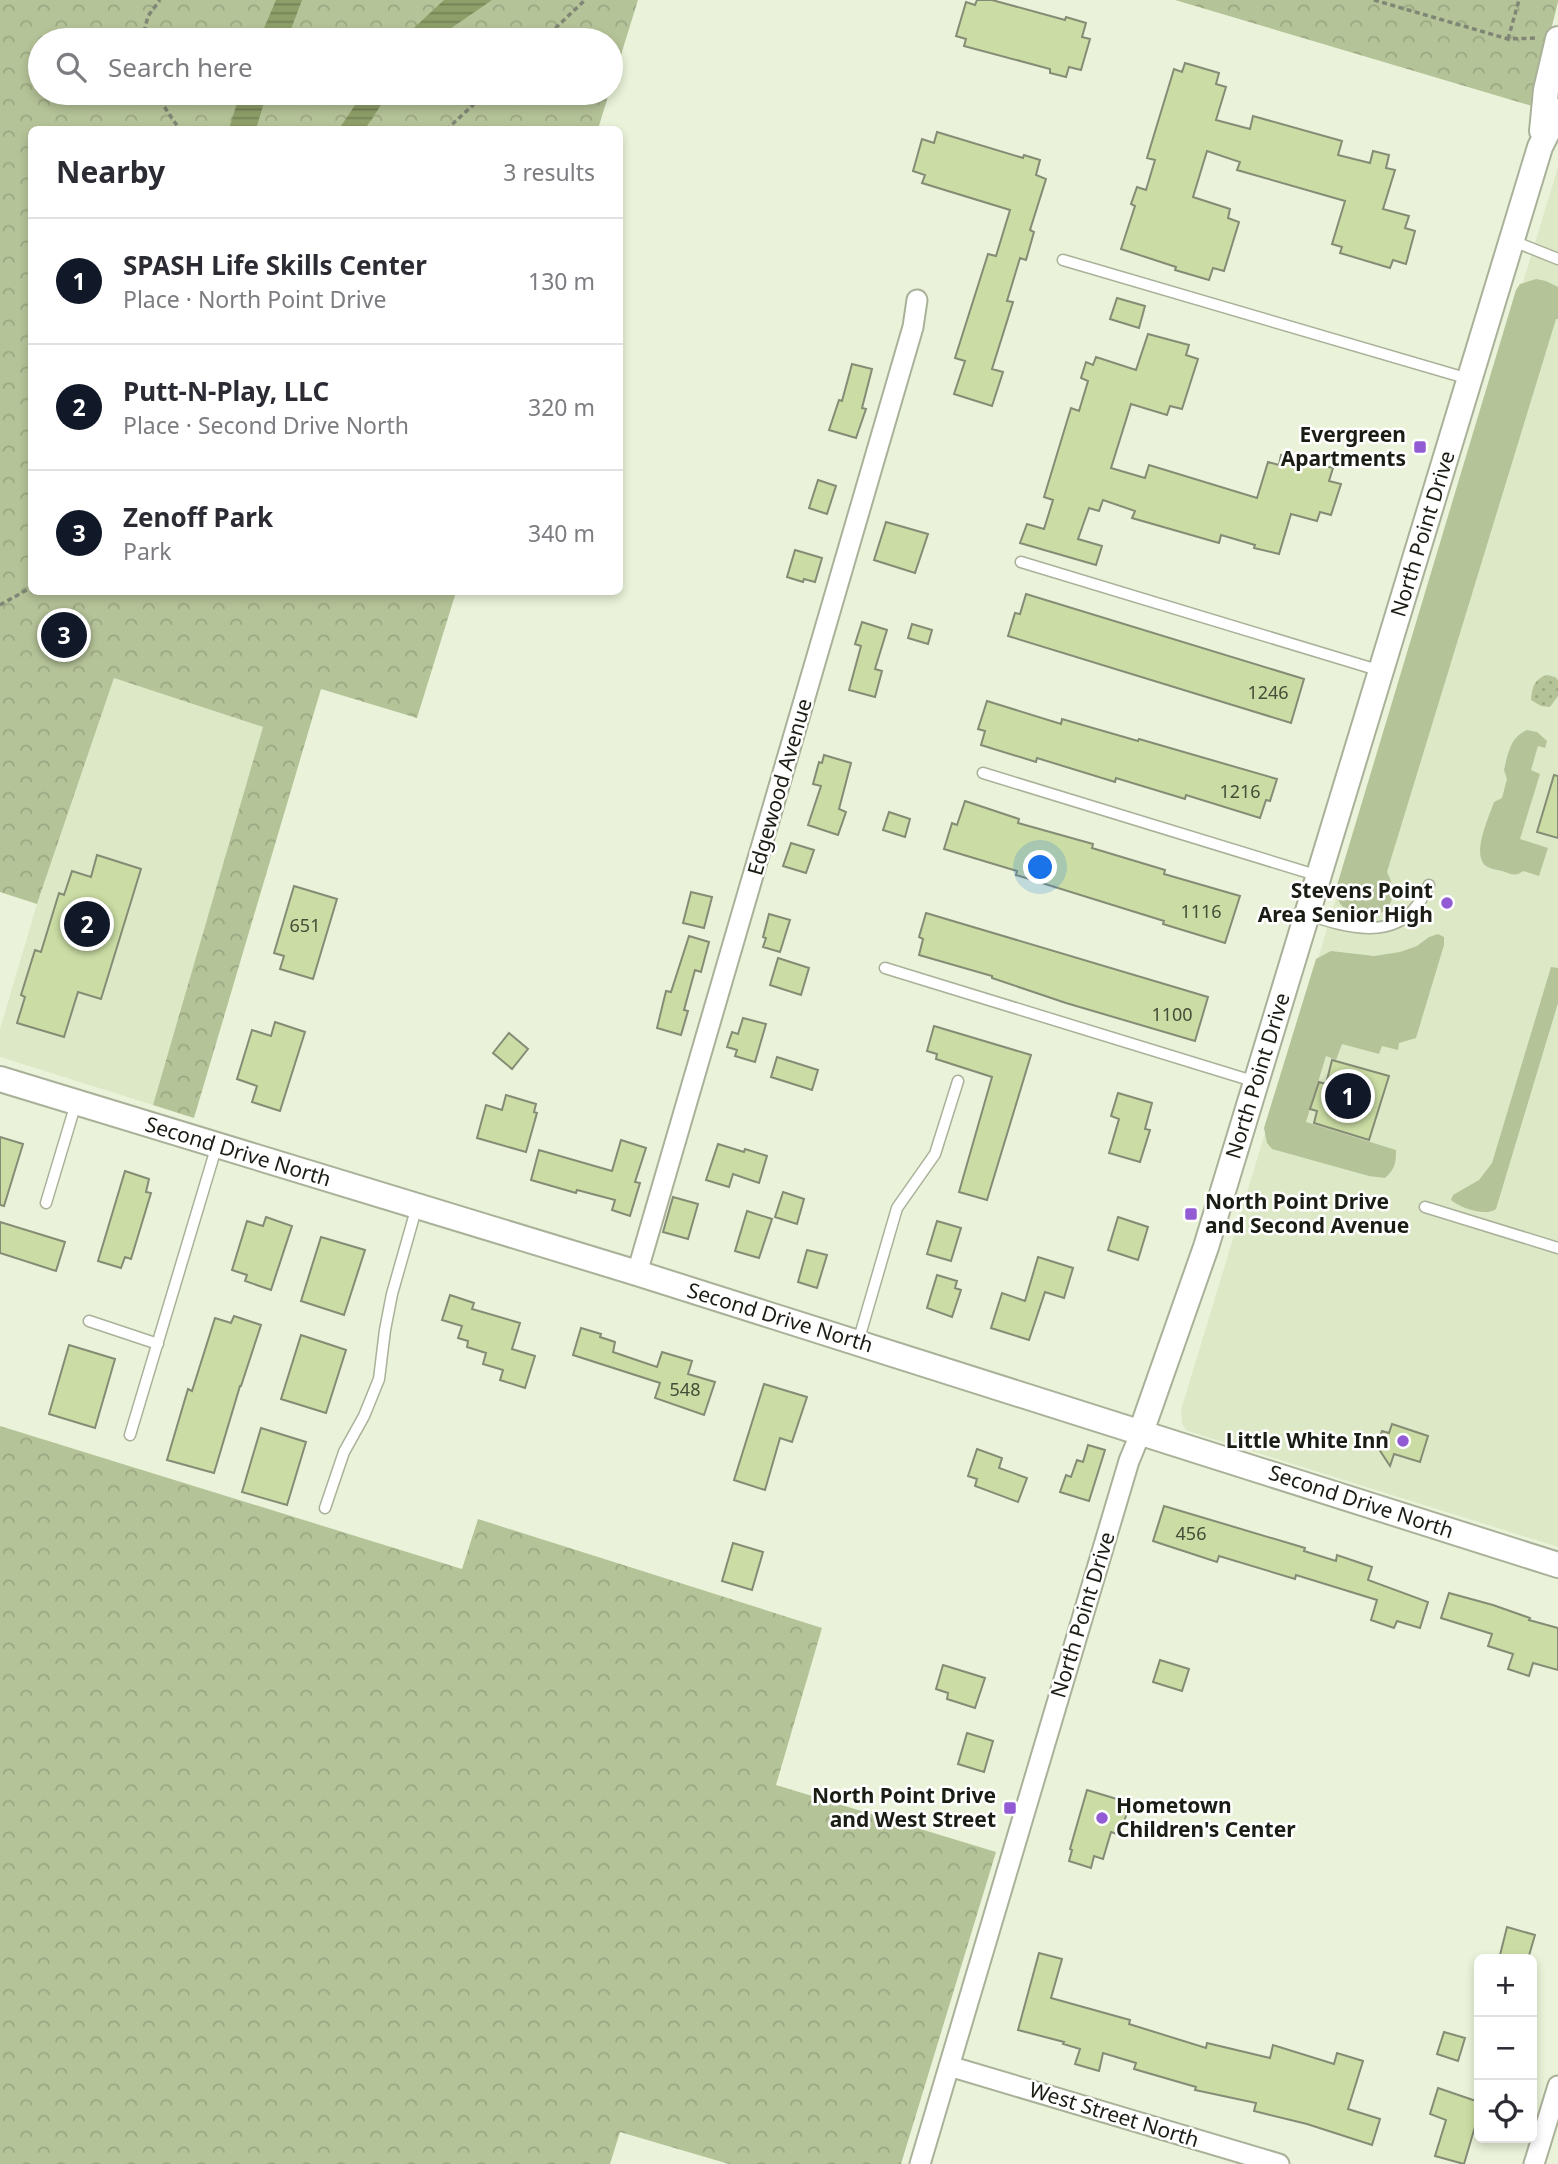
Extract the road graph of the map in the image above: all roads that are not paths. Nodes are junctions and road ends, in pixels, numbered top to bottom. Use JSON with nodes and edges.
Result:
{"nodes":[{"id":1,"x":1549,"y":39,"type":"edge"},
{"id":2,"x":1558,"y":111,"type":"edge"},
{"id":3,"x":1540,"y":147,"type":"junction"},
{"id":4,"x":1511,"y":241,"type":"junction"},
{"id":5,"x":1558,"y":259,"type":"edge"},
{"id":6,"x":1063,"y":260,"type":"dead end"},
{"id":7,"x":917,"y":300,"type":"dead end"},
{"id":8,"x":1469,"y":379,"type":"junction"},
{"id":9,"x":1021,"y":562,"type":"dead end"},
{"id":10,"x":1381,"y":671,"type":"junction"},
{"id":11,"x":983,"y":772,"type":"dead end"},
{"id":12,"x":1319,"y":876,"type":"junction"},
{"id":13,"x":1429,"y":885,"type":"dead end"},
{"id":14,"x":1307,"y":915,"type":"junction"},
{"id":15,"x":886,"y":968,"type":"dead end"},
{"id":16,"x":0,"y":1079,"type":"edge"},
{"id":17,"x":958,"y":1081,"type":"dead end"},
{"id":18,"x":1256,"y":1082,"type":"junction"},
{"id":19,"x":76,"y":1103,"type":"junction"},
{"id":20,"x":217,"y":1145,"type":"junction"},
{"id":21,"x":46,"y":1203,"type":"dead end"},
{"id":22,"x":418,"y":1206,"type":"junction"},
{"id":23,"x":1425,"y":1207,"type":"dead end"},
{"id":24,"x":1558,"y":1248,"type":"edge"},
{"id":25,"x":637,"y":1273,"type":"junction"},
{"id":26,"x":89,"y":1321,"type":"dead end"},
{"id":27,"x":858,"y":1342,"type":"junction"},
{"id":28,"x":158,"y":1344,"type":"junction"},
{"id":29,"x":1142,"y":1432,"type":"junction"},
{"id":30,"x":130,"y":1435,"type":"dead end"},
{"id":31,"x":325,"y":1508,"type":"dead end"},
{"id":32,"x":1558,"y":1565,"type":"edge"},
{"id":33,"x":949,"y":2066,"type":"junction"},
{"id":34,"x":1558,"y":2086,"type":"edge"},
{"id":35,"x":920,"y":2164,"type":"edge"},
{"id":36,"x":1279,"y":2164,"type":"edge"},
{"id":37,"x":1534,"y":2164,"type":"edge"}],
"edges":[{"from":1,"to":3,"type":"street","name":"North Point Drive"},
{"from":2,"to":3,"type":"street","name":"North Point Drive"},
{"from":3,"to":4,"type":"street","name":"North Point Drive"},
{"from":4,"to":5,"type":"lane"},
{"from":4,"to":8,"type":"street","name":"North Point Drive"},
{"from":6,"to":8,"type":"lane"},
{"from":7,"to":25,"type":"street","name":"Edgewood Avenue"},
{"from":8,"to":10,"type":"street","name":"North Point Drive"},
{"from":9,"to":10,"type":"lane"},
{"from":10,"to":12,"type":"street","name":"North Point Drive"},
{"from":11,"to":12,"type":"lane"},
{"from":12,"to":14,"type":"street","name":"North Point Drive"},
{"from":13,"to":14,"type":"lane"},
{"from":14,"to":18,"type":"street","name":"North Point Drive"},
{"from":15,"to":18,"type":"lane"},
{"from":16,"to":19,"type":"street","name":"Second Drive North"},
{"from":17,"to":27,"type":"lane"},
{"from":18,"to":29,"type":"street","name":"North Point Drive"},
{"from":19,"to":20,"type":"street","name":"Second Drive North"},
{"from":19,"to":21,"type":"lane"},
{"from":20,"to":22,"type":"street","name":"Second Drive North"},
{"from":20,"to":28,"type":"lane"},
{"from":22,"to":25,"type":"street","name":"Second Drive North"},
{"from":22,"to":31,"type":"lane"},
{"from":23,"to":24,"type":"lane"},
{"from":25,"to":27,"type":"street","name":"Second Drive North"},
{"from":26,"to":28,"type":"lane"},
{"from":27,"to":29,"type":"street","name":"Second Drive North"},
{"from":28,"to":30,"type":"lane"},
{"from":29,"to":32,"type":"street","name":"Second Drive North"},
{"from":29,"to":33,"type":"street","name":"North Point Drive"},
{"from":33,"to":35,"type":"street","name":"North Point Drive"},
{"from":33,"to":36,"type":"street","name":"West Street North"},
{"from":34,"to":37,"type":"street"}]}
